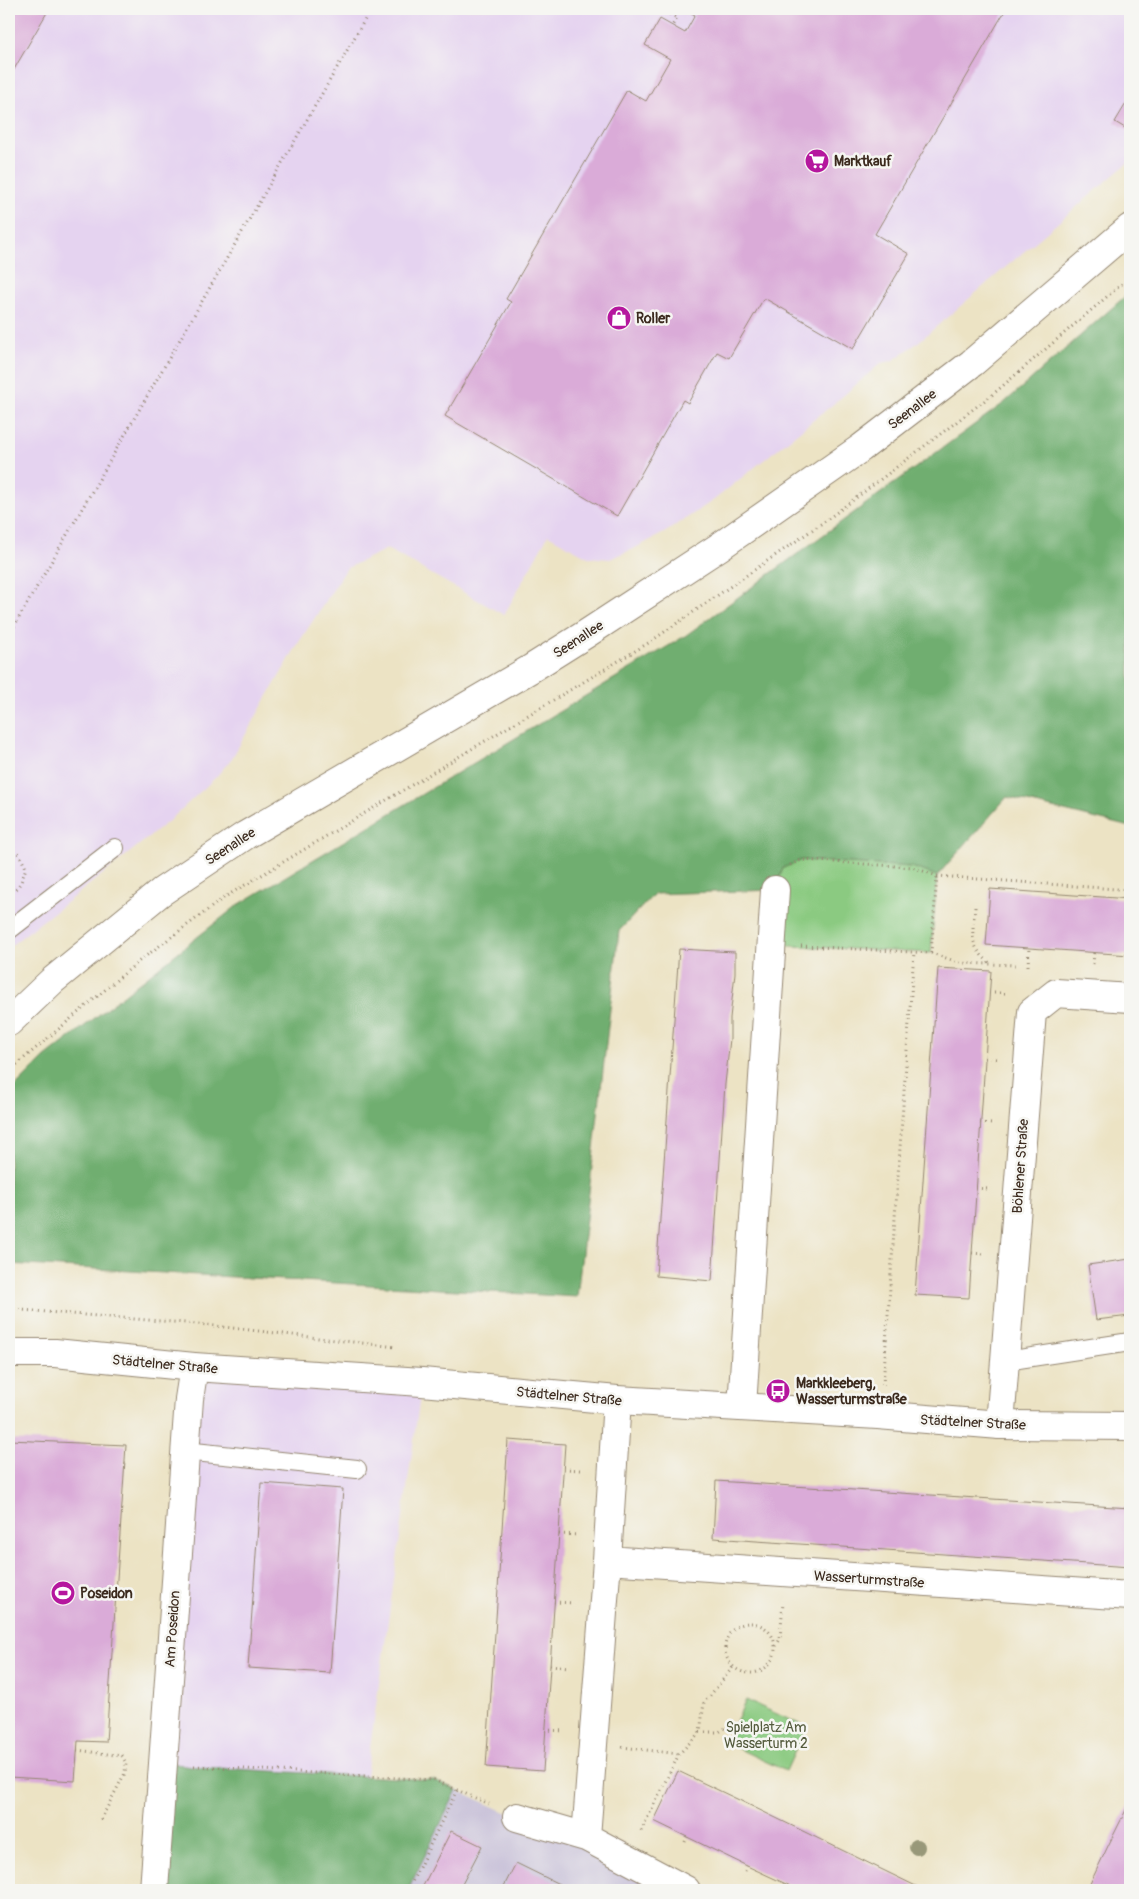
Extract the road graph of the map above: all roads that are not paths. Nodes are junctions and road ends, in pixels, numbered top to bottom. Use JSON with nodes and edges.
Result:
{"nodes":[{"id":1,"x":1130,"y":228,"type":"edge"},
{"id":2,"x":115,"y":848,"type":"dead end"},
{"id":3,"x":775,"y":890,"type":"road end"},
{"id":4,"x":9,"y":930,"type":"edge"},
{"id":5,"x":1130,"y":998,"type":"edge"},
{"id":6,"x":9,"y":1022,"type":"edge"},
{"id":7,"x":1130,"y":1342,"type":"edge"},
{"id":8,"x":9,"y":1352,"type":"edge"},
{"id":9,"x":1006,"y":1362,"type":"junction"},
{"id":10,"x":194,"y":1367,"type":"junction"},
{"id":11,"x":617,"y":1400,"type":"junction"},
{"id":12,"x":742,"y":1407,"type":"junction"},
{"id":13,"x":1000,"y":1424,"type":"junction"},
{"id":14,"x":1130,"y":1426,"type":"edge"},
{"id":15,"x":185,"y":1451,"type":"junction"},
{"id":16,"x":357,"y":1469,"type":"dead end"},
{"id":17,"x":607,"y":1560,"type":"junction"},
{"id":18,"x":1130,"y":1596,"type":"edge"},
{"id":19,"x":517,"y":1817,"type":"dead end"},
{"id":20,"x":586,"y":1838,"type":"junction"},
{"id":21,"x":154,"y":1890,"type":"edge"},
{"id":22,"x":686,"y":1890,"type":"edge"}],
"edges":[{"from":1,"to":6,"type":"street","name":"Seenallee"},
{"from":2,"to":4,"type":"lane"},
{"from":3,"to":12,"type":"street"},
{"from":5,"to":9,"type":"street","name":"Böhlener Straße"},
{"from":7,"to":9,"type":"lane"},
{"from":8,"to":10,"type":"street","name":"Städtelner Straße"},
{"from":9,"to":13,"type":"street","name":"Böhlener Straße"},
{"from":10,"to":11,"type":"street","name":"Städtelner Straße"},
{"from":10,"to":15,"type":"street","name":"Am Poseidon"},
{"from":11,"to":12,"type":"street","name":"Städtelner Straße"},
{"from":11,"to":17,"type":"street"},
{"from":12,"to":13,"type":"street","name":"Städtelner Straße"},
{"from":13,"to":14,"type":"street","name":"Städtelner Straße"},
{"from":15,"to":16,"type":"lane"},
{"from":15,"to":21,"type":"street","name":"Am Poseidon"},
{"from":17,"to":18,"type":"street","name":"Wasserturmstraße"},
{"from":17,"to":20,"type":"street"},
{"from":19,"to":20,"type":"street"},
{"from":20,"to":22,"type":"street"}]}
